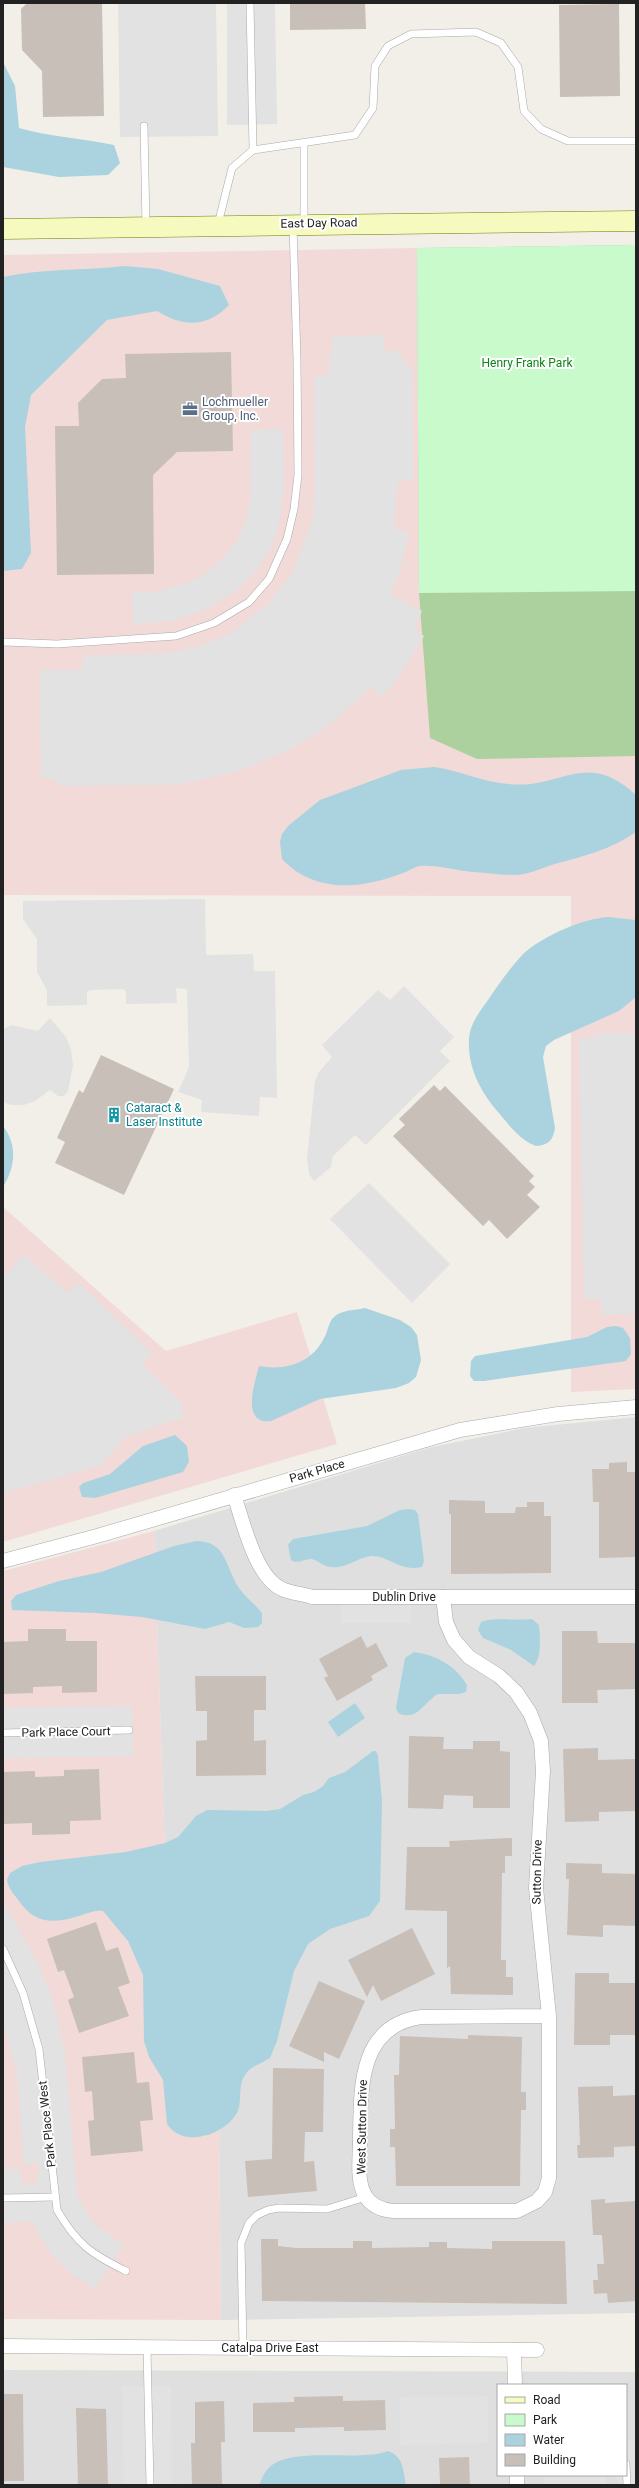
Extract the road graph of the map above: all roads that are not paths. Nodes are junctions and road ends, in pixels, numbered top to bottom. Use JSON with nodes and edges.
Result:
{"nodes":[{"id":1,"x":250,"y":3,"type":"edge"},
{"id":2,"x":144,"y":126,"type":"dead end"},
{"id":3,"x":636,"y":141,"type":"edge"},
{"id":4,"x":304,"y":143,"type":"junction"},
{"id":5,"x":253,"y":150,"type":"junction"},
{"id":6,"x":636,"y":220,"type":"edge"},
{"id":7,"x":298,"y":224,"type":"junction"},
{"id":8,"x":218,"y":225,"type":"junction"},
{"id":9,"x":146,"y":226,"type":"junction"},
{"id":10,"x":3,"y":229,"type":"edge"},
{"id":11,"x":3,"y":642,"type":"edge"},
{"id":12,"x":636,"y":1408,"type":"edge"},
{"id":13,"x":234,"y":1495,"type":"junction"},
{"id":14,"x":3,"y":1561,"type":"edge"},
{"id":15,"x":443,"y":1597,"type":"junction"},
{"id":16,"x":636,"y":1597,"type":"edge"},
{"id":17,"x":130,"y":1730,"type":"dead end"},
{"id":18,"x":3,"y":1733,"type":"edge"},
{"id":19,"x":3,"y":1949,"type":"edge"},
{"id":20,"x":549,"y":2016,"type":"junction"},
{"id":21,"x":55,"y":2197,"type":"junction"},
{"id":22,"x":366,"y":2197,"type":"junction"},
{"id":23,"x":3,"y":2198,"type":"edge"},
{"id":24,"x":126,"y":2271,"type":"dead end"},
{"id":25,"x":3,"y":2346,"type":"edge"},
{"id":26,"x":147,"y":2348,"type":"junction"},
{"id":27,"x":243,"y":2348,"type":"junction"},
{"id":28,"x":514,"y":2350,"type":"junction"},
{"id":29,"x":537,"y":2350,"type":"dead end"},
{"id":30,"x":515,"y":2384,"type":"edge"},
{"id":31,"x":150,"y":2485,"type":"edge"}],
"edges":[{"from":1,"to":5,"type":"lane"},
{"from":2,"to":9,"type":"lane"},
{"from":3,"to":4,"type":"lane"},
{"from":4,"to":5,"type":"lane"},
{"from":4,"to":7,"type":"lane"},
{"from":5,"to":8,"type":"lane"},
{"from":6,"to":7,"type":"main road","name":"East Day Road"},
{"from":7,"to":8,"type":"main road","name":"East Day Road"},
{"from":7,"to":11,"type":"lane"},
{"from":8,"to":9,"type":"main road","name":"East Day Road"},
{"from":9,"to":10,"type":"main road","name":"East Day Road"},
{"from":12,"to":13,"type":"street","name":"Park Place"},
{"from":13,"to":14,"type":"street","name":"Park Place"},
{"from":13,"to":15,"type":"street","name":"Dublin Drive"},
{"from":15,"to":16,"type":"street","name":"Dublin Drive"},
{"from":15,"to":20,"type":"street","name":"Sutton Drive"},
{"from":17,"to":18,"type":"lane","name":"Park Place Court"},
{"from":19,"to":21,"type":"lane","name":"Park Place West"},
{"from":20,"to":22,"type":"street","name":"West Sutton Drive"},
{"from":20,"to":22,"type":"street","name":"Sutton Drive"},
{"from":21,"to":23,"type":"lane"},
{"from":21,"to":24,"type":"lane","name":"Park Place West"},
{"from":22,"to":27,"type":"lane"},
{"from":25,"to":26,"type":"street","name":"Catalpa Drive East"},
{"from":26,"to":27,"type":"street","name":"Catalpa Drive East"},
{"from":26,"to":31,"type":"lane"},
{"from":27,"to":28,"type":"street","name":"Catalpa Drive East"},
{"from":28,"to":29,"type":"street","name":"Catalpa Drive East"},
{"from":28,"to":30,"type":"street"}]}
